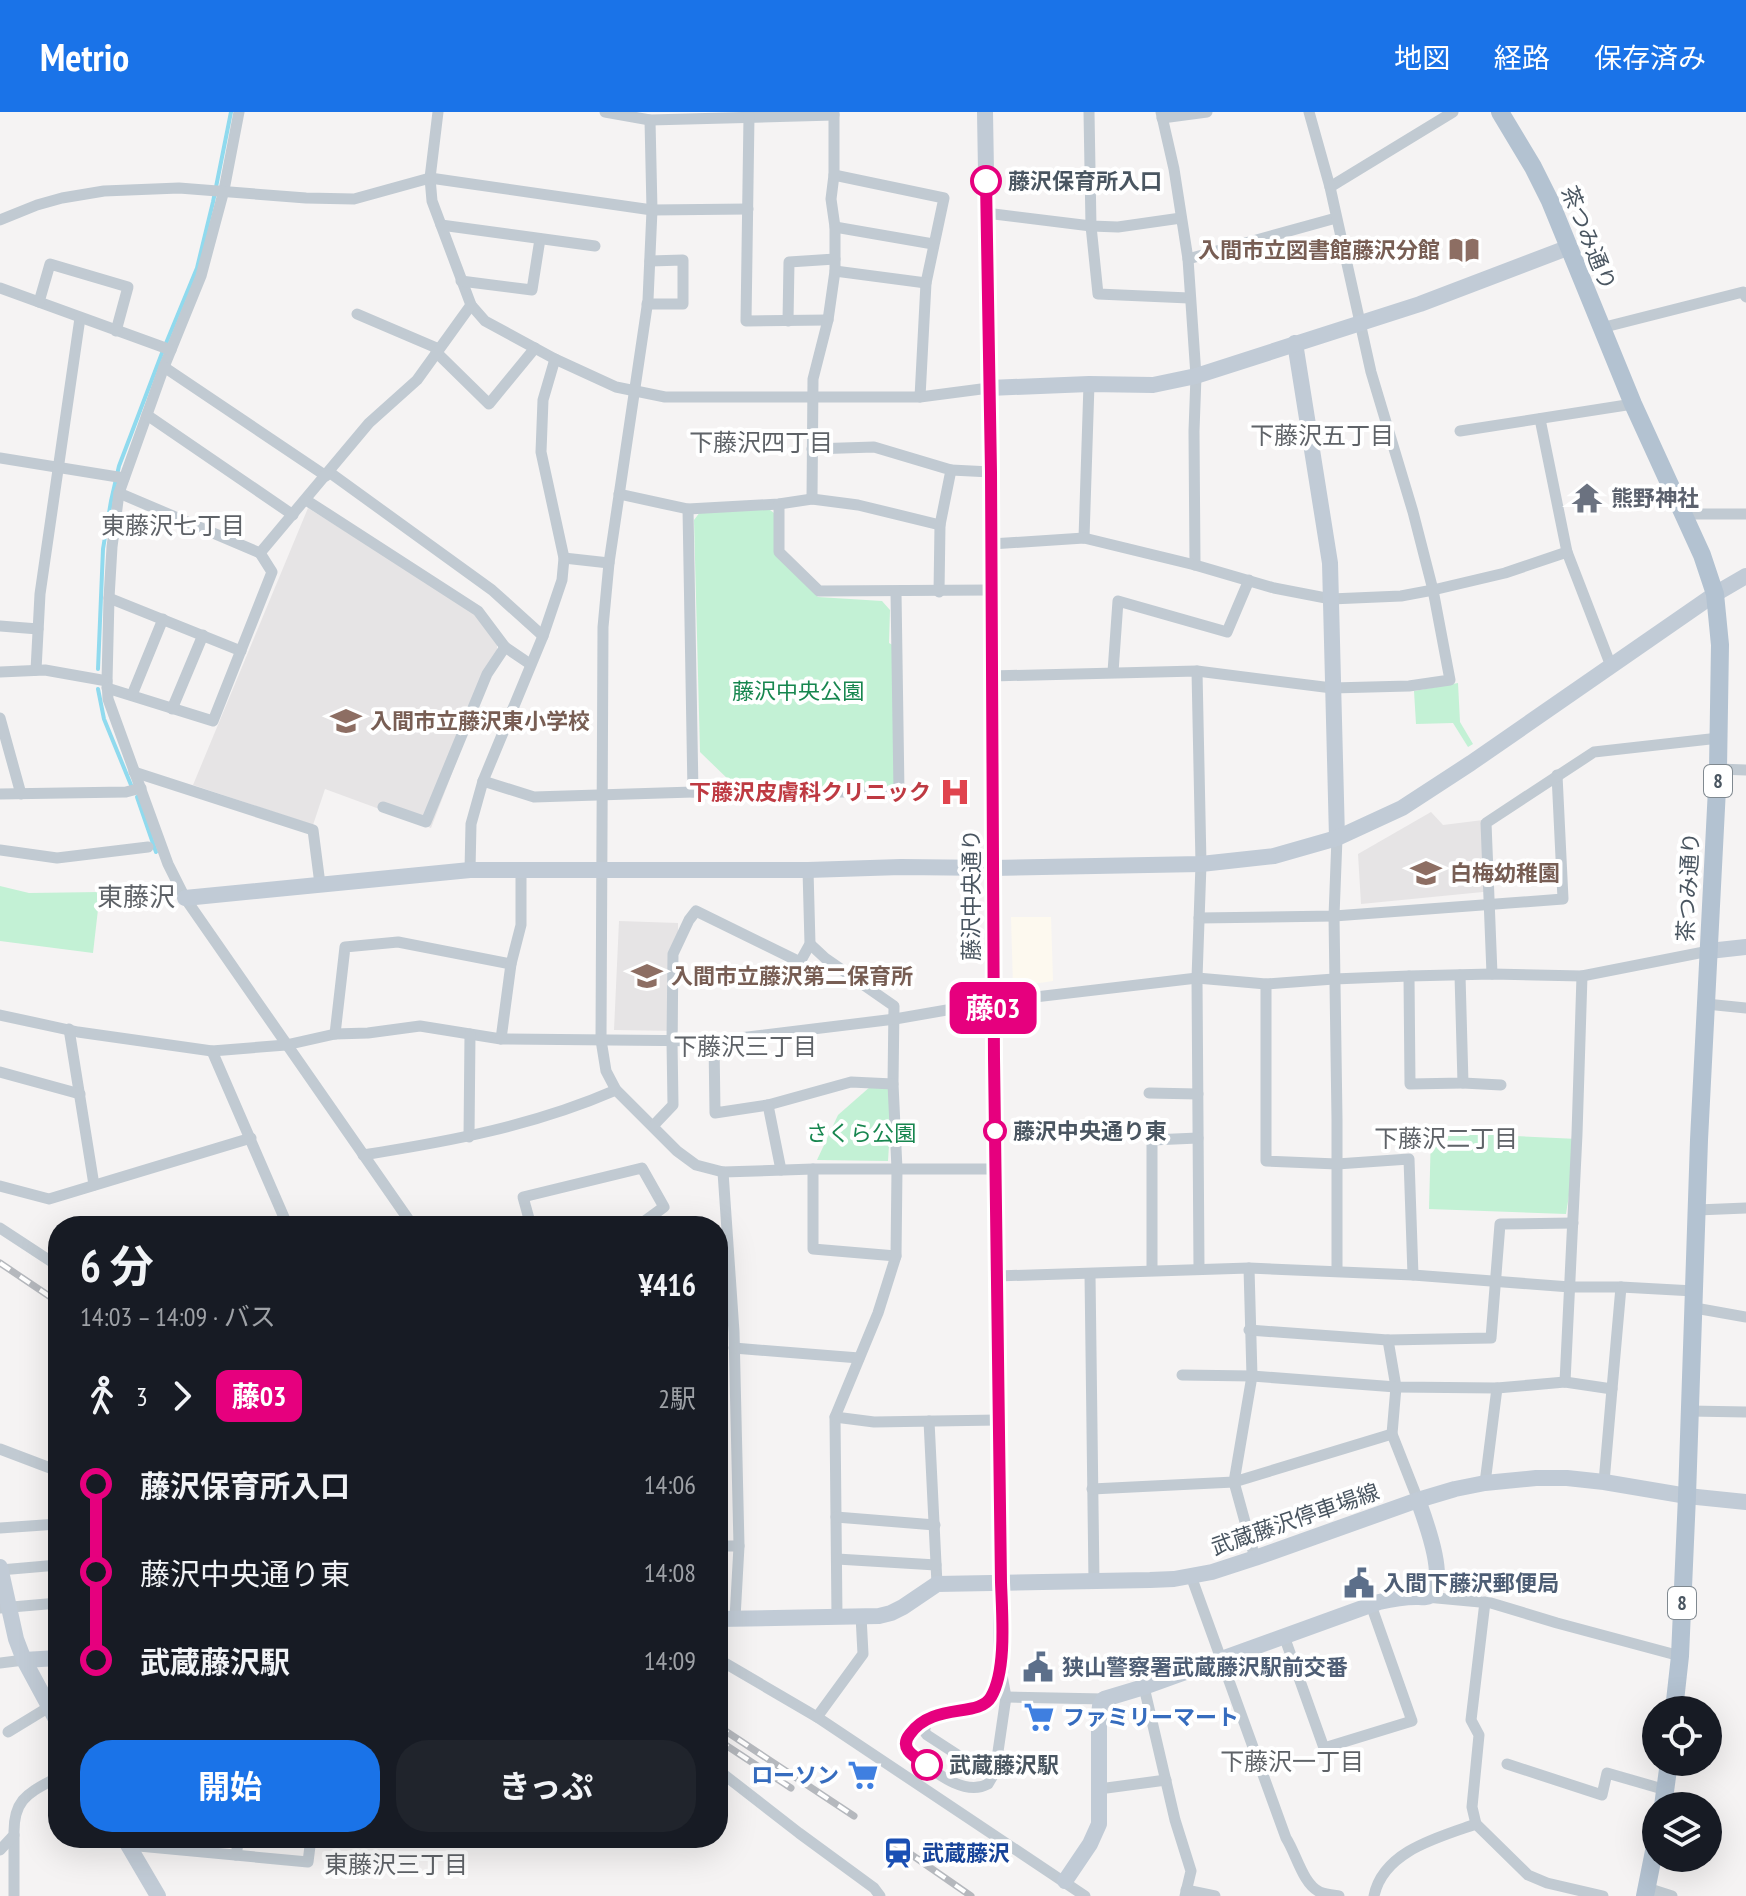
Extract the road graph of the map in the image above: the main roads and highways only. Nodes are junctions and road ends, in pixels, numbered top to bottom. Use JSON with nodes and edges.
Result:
{"nodes":[{"id":1,"x":1500,"y":112,"type":"edge"},
{"id":2,"x":1676,"y":1696,"type":"edge"},
{"id":3,"x":1650,"y":1872,"type":"edge"},
{"id":4,"x":1646,"y":1892,"type":"edge"}],
"edges":[{"from":1,"to":2,"type":"main road","name":"茶つみ通り","number":"8"},
{"from":3,"to":4,"type":"main road"}]}
